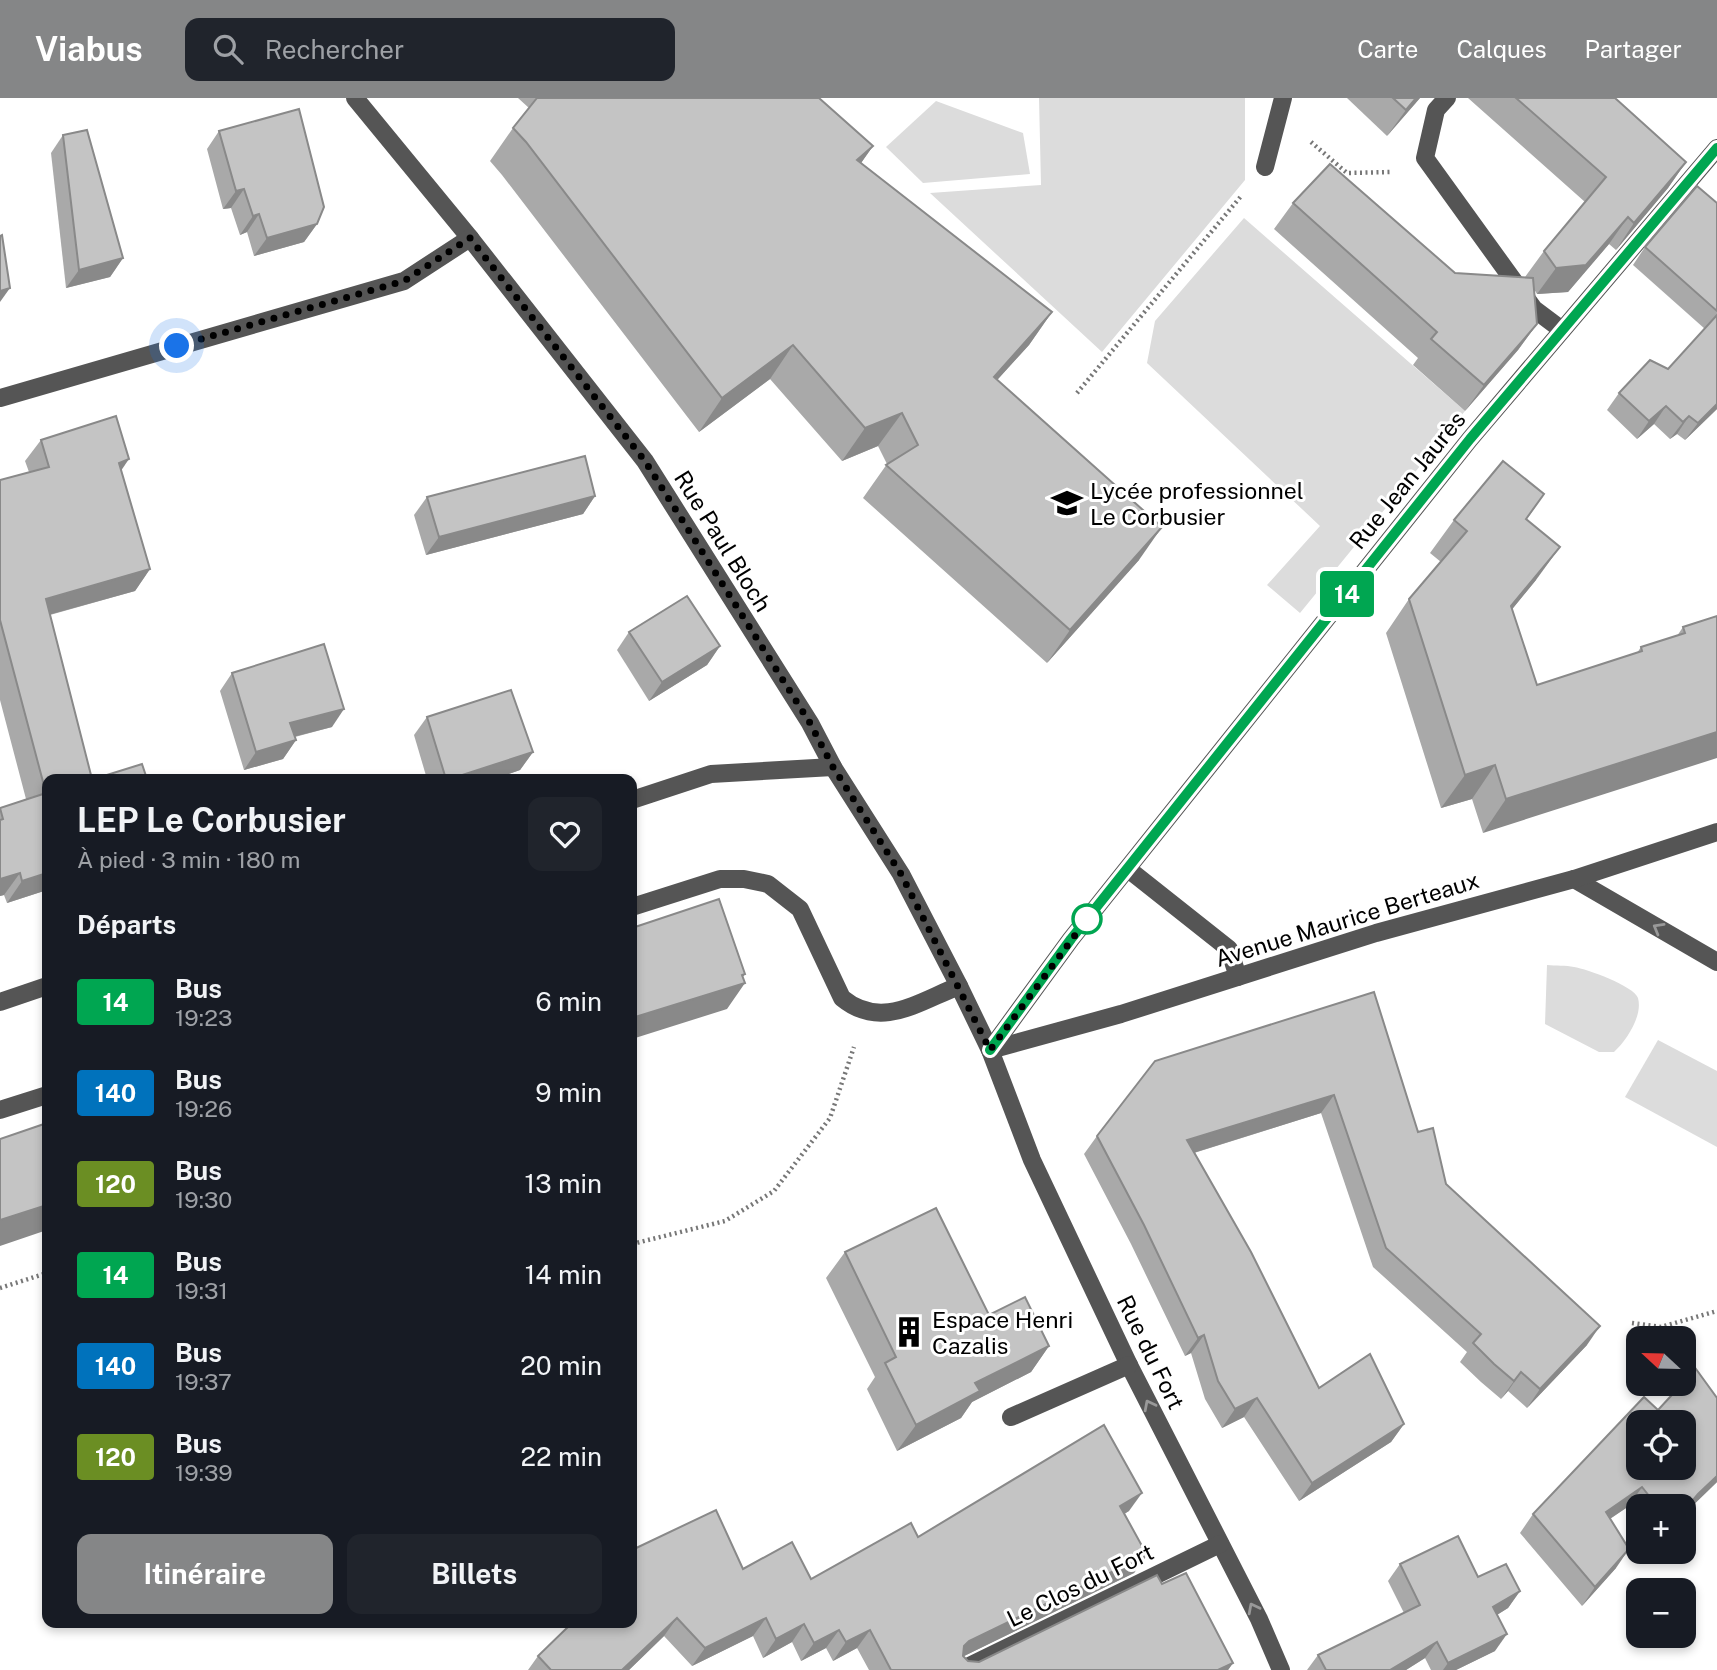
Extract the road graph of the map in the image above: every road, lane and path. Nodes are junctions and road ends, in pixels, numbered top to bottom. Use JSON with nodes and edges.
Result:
{"nodes":[{"id":1,"x":355,"y":98,"type":"edge"},
{"id":2,"x":1283,"y":98,"type":"edge"},
{"id":3,"x":1447,"y":98,"type":"edge"},
{"id":4,"x":1307,"y":138,"type":"dead end"},
{"id":5,"x":1717,"y":148,"type":"edge"},
{"id":6,"x":1265,"y":167,"type":"joint"},
{"id":7,"x":1347,"y":173,"type":"dead end"},
{"id":8,"x":470,"y":238,"type":"junction"},
{"id":9,"x":1562,"y":330,"type":"junction"},
{"id":10,"x":1077,"y":393,"type":"dead end"},
{"id":11,"x":0,"y":398,"type":"edge"},
{"id":12,"x":833,"y":767,"type":"junction"},
{"id":13,"x":637,"y":798,"type":"edge"},
{"id":14,"x":1717,"y":832,"type":"edge"},
{"id":15,"x":1128,"y":869,"type":"junction"},
{"id":16,"x":1574,"y":879,"type":"junction"},
{"id":17,"x":637,"y":905,"type":"edge"},
{"id":18,"x":1717,"y":962,"type":"edge"},
{"id":19,"x":1238,"y":977,"type":"junction"},
{"id":20,"x":959,"y":986,"type":"junction"},
{"id":21,"x":42,"y":988,"type":"edge"},
{"id":22,"x":0,"y":1002,"type":"edge"},
{"id":23,"x":866,"y":1012,"type":"junction"},
{"id":24,"x":990,"y":1050,"type":"junction"},
{"id":25,"x":42,"y":1097,"type":"edge"},
{"id":26,"x":0,"y":1110,"type":"edge"},
{"id":27,"x":637,"y":1243,"type":"edge"},
{"id":28,"x":42,"y":1275,"type":"edge"},
{"id":29,"x":0,"y":1288,"type":"edge"},
{"id":30,"x":1717,"y":1311,"type":"edge"},
{"id":31,"x":1632,"y":1323,"type":"dead end"},
{"id":32,"x":1129,"y":1365,"type":"junction"},
{"id":33,"x":1011,"y":1417,"type":"dead end"},
{"id":34,"x":1220,"y":1544,"type":"junction"},
{"id":35,"x":961,"y":1670,"type":"edge"},
{"id":36,"x":1281,"y":1670,"type":"edge"}],
"edges":[{"from":1,"to":8,"type":"street","name":"Rue Paul Bloch"},
{"from":2,"to":6,"type":"street"},
{"from":3,"to":9,"type":"street"},
{"from":4,"to":7,"type":"path"},
{"from":5,"to":9,"type":"street","name":"Rue Jean Jaurès"},
{"from":6,"to":10,"type":"path"},
{"from":8,"to":11,"type":"street"},
{"from":8,"to":12,"type":"street","name":"Rue Paul Bloch"},
{"from":9,"to":15,"type":"street","name":"Rue Jean Jaurès"},
{"from":12,"to":13,"type":"street"},
{"from":12,"to":20,"type":"street","name":"Rue Paul Bloch"},
{"from":14,"to":16,"type":"street","name":"Avenue Maurice Berteaux"},
{"from":15,"to":19,"type":"street"},
{"from":15,"to":24,"type":"street","name":"Rue Jean Jaurès"},
{"from":18,"to":16,"type":"street","one_way":true},
{"from":16,"to":19,"type":"street","name":"Avenue Maurice Berteaux"},
{"from":17,"to":23,"type":"street"},
{"from":19,"to":24,"type":"street","name":"Avenue Maurice Berteaux"},
{"from":20,"to":23,"type":"street"},
{"from":20,"to":24,"type":"street","name":"Rue Paul Bloch"},
{"from":21,"to":22,"type":"street"},
{"from":23,"to":27,"type":"path"},
{"from":24,"to":32,"type":"street","name":"Rue du Fort"},
{"from":25,"to":26,"type":"street"},
{"from":28,"to":29,"type":"path"},
{"from":30,"to":31,"type":"path"},
{"from":32,"to":33,"type":"street"},
{"from":34,"to":32,"type":"street","name":"Rue du Fort","one_way":true},
{"from":34,"to":35,"type":"street","name":"Le Clos du Fort"},
{"from":36,"to":34,"type":"street","name":"Rue du Fort","one_way":true}]}
